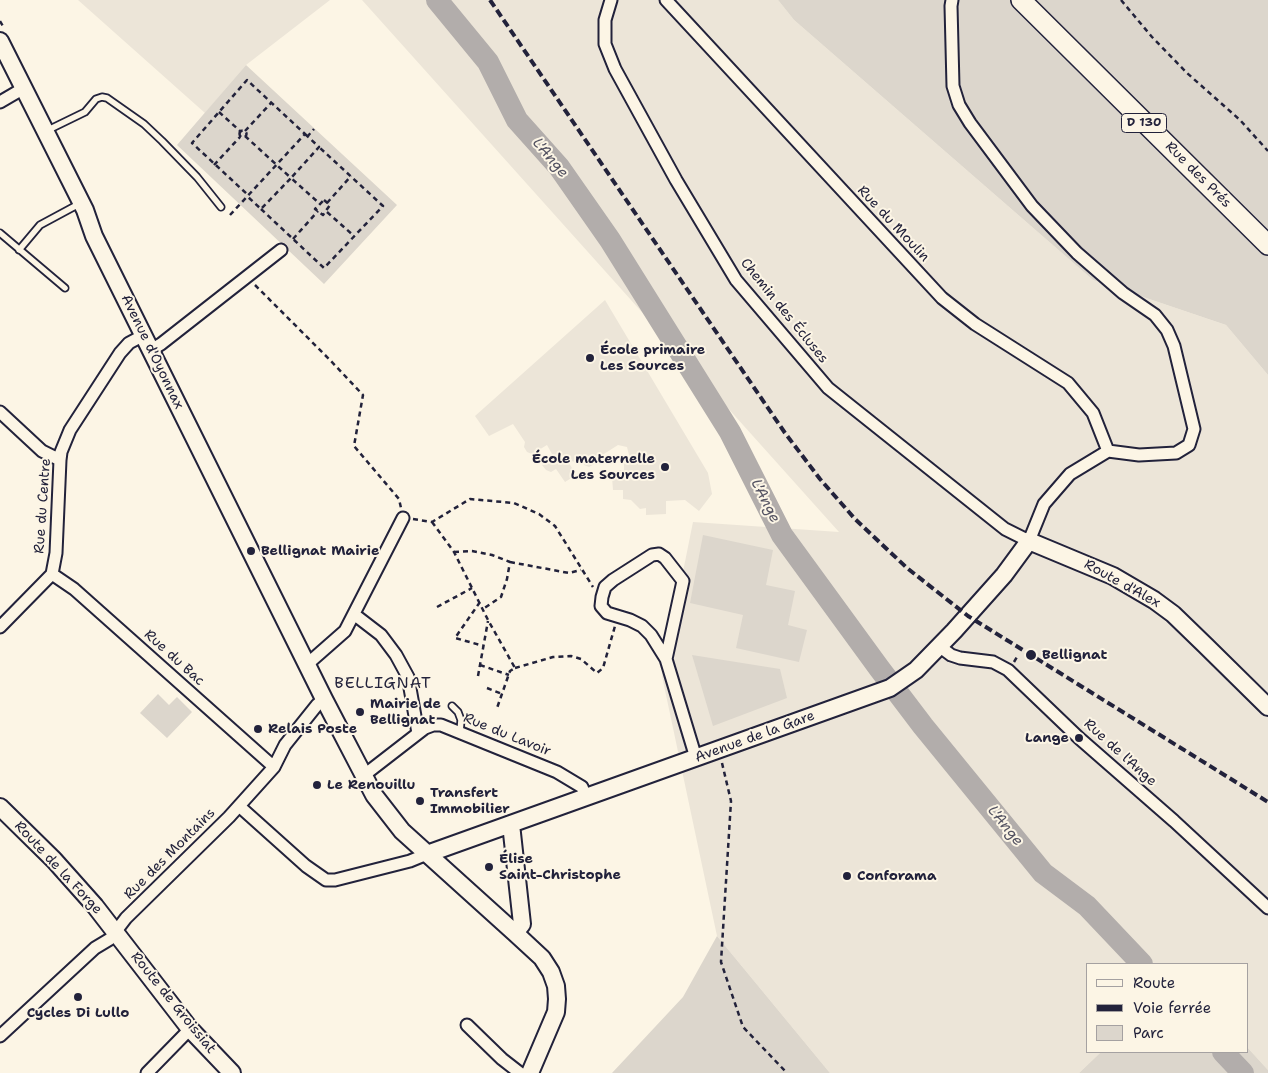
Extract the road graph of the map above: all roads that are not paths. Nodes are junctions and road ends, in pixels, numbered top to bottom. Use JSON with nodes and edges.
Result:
{"nodes":[{"id":1,"x":611,"y":0,"type":"edge"},
{"id":2,"x":666,"y":0,"type":"edge"},
{"id":3,"x":952,"y":0,"type":"edge"},
{"id":4,"x":1021,"y":0,"type":"edge"},
{"id":5,"x":0,"y":41,"type":"edge"},
{"id":6,"x":24,"y":88,"type":"junction"},
{"id":7,"x":0,"y":102,"type":"edge"},
{"id":8,"x":45,"y":132,"type":"junction"},
{"id":9,"x":81,"y":204,"type":"junction"},
{"id":10,"x":221,"y":207,"type":"dead end"},
{"id":11,"x":0,"y":234,"type":"edge"},
{"id":12,"x":1268,"y":245,"type":"edge"},
{"id":13,"x":19,"y":250,"type":"junction"},
{"id":14,"x":276,"y":253,"type":"dead end"},
{"id":15,"x":65,"y":288,"type":"dead end"},
{"id":16,"x":147,"y":342,"type":"junction"},
{"id":17,"x":0,"y":412,"type":"edge"},
{"id":18,"x":1108,"y":451,"type":"junction"},
{"id":19,"x":60,"y":460,"type":"junction"},
{"id":20,"x":403,"y":518,"type":"road end"},
{"id":21,"x":1029,"y":541,"type":"junction"},
{"id":22,"x":52,"y":574,"type":"junction"},
{"id":23,"x":355,"y":615,"type":"junction"},
{"id":24,"x":0,"y":627,"type":"edge"},
{"id":25,"x":939,"y":646,"type":"junction"},
{"id":26,"x":666,"y":659,"type":"junction"},
{"id":27,"x":306,"y":663,"type":"junction"},
{"id":28,"x":324,"y":700,"type":"junction"},
{"id":29,"x":452,"y":706,"type":"dead end"},
{"id":30,"x":1268,"y":707,"type":"edge"},
{"id":31,"x":460,"y":732,"type":"junction"},
{"id":32,"x":418,"y":733,"type":"junction"},
{"id":33,"x":696,"y":758,"type":"junction"},
{"id":34,"x":274,"y":767,"type":"junction"},
{"id":35,"x":363,"y":776,"type":"junction"},
{"id":36,"x":586,"y":797,"type":"junction"},
{"id":37,"x":240,"y":806,"type":"junction"},
{"id":38,"x":0,"y":807,"type":"edge"},
{"id":39,"x":512,"y":824,"type":"junction"},
{"id":40,"x":427,"y":854,"type":"junction"},
{"id":41,"x":1268,"y":908,"type":"edge"},
{"id":42,"x":115,"y":931,"type":"junction"},
{"id":43,"x":515,"y":932,"type":"junction"},
{"id":44,"x":467,"y":1025,"type":"dead end"},
{"id":45,"x":190,"y":1029,"type":"junction"},
{"id":46,"x":0,"y":1036,"type":"edge"},
{"id":47,"x":146,"y":1073,"type":"edge"},
{"id":48,"x":232,"y":1073,"type":"edge"},
{"id":49,"x":520,"y":1073,"type":"edge"},
{"id":50,"x":530,"y":1073,"type":"edge"}],
"edges":[{"from":1,"to":21,"type":"street","name":"Chemin des Écluses"},
{"from":2,"to":18,"type":"street","name":"Rue du Moulin"},
{"from":3,"to":18,"type":"street"},
{"from":4,"to":12,"type":"main road","name":"Rue des Prés","number":"D 130"},
{"from":5,"to":6,"type":"main road","name":"Avenue d'Oyonnax"},
{"from":6,"to":7,"type":"street"},
{"from":6,"to":8,"type":"main road","name":"Avenue d'Oyonnax"},
{"from":8,"to":9,"type":"main road","name":"Avenue d'Oyonnax"},
{"from":8,"to":10,"type":"lane"},
{"from":9,"to":13,"type":"lane"},
{"from":9,"to":16,"type":"main road","name":"Avenue d'Oyonnax"},
{"from":11,"to":13,"type":"lane"},
{"from":13,"to":15,"type":"lane"},
{"from":14,"to":16,"type":"street","name":"Rue du Centre"},
{"from":16,"to":19,"type":"street","name":"Rue du Centre"},
{"from":16,"to":27,"type":"main road","name":"Avenue d'Oyonnax"},
{"from":17,"to":19,"type":"street"},
{"from":18,"to":21,"type":"street"},
{"from":19,"to":22,"type":"street","name":"Rue du Centre"},
{"from":20,"to":23,"type":"street"},
{"from":21,"to":25,"type":"main road","name":"Avenue de la Gare"},
{"from":21,"to":30,"type":"main road","name":"Route d'Alex"},
{"from":22,"to":24,"type":"street","name":"Rue du Centre"},
{"from":22,"to":34,"type":"street","name":"Rue du Bac"},
{"from":23,"to":27,"type":"street"},
{"from":23,"to":32,"type":"street"},
{"from":25,"to":33,"type":"main road","name":"Avenue de la Gare"},
{"from":25,"to":41,"type":"street","name":"Rue de l'Ange"},
{"from":26,"to":26,"type":"street"},
{"from":26,"to":33,"type":"street"},
{"from":27,"to":28,"type":"main road","name":"Avenue d'Oyonnax"},
{"from":28,"to":34,"type":"street","name":"Rue des Montains"},
{"from":28,"to":35,"type":"main road","name":"Avenue d'Oyonnax"},
{"from":29,"to":31,"type":"lane"},
{"from":31,"to":32,"type":"street","name":"Rue du Lavoir"},
{"from":31,"to":36,"type":"street","name":"Rue du Lavoir"},
{"from":32,"to":35,"type":"street","name":"Rue du Lavoir"},
{"from":33,"to":36,"type":"main road","name":"Avenue de la Gare"},
{"from":34,"to":37,"type":"street","name":"Rue des Montains"},
{"from":35,"to":40,"type":"main road","name":"Avenue d'Oyonnax"},
{"from":36,"to":39,"type":"main road","name":"Avenue de la Gare"},
{"from":37,"to":40,"type":"street"},
{"from":37,"to":42,"type":"street","name":"Rue des Montains"},
{"from":38,"to":42,"type":"main road","name":"Route de la Forge"},
{"from":39,"to":40,"type":"main road","name":"Avenue de la Gare"},
{"from":39,"to":43,"type":"main road"},
{"from":40,"to":43,"type":"main road","name":"Avenue d'Oyonnax"},
{"from":42,"to":45,"type":"main road","name":"Route de Groissiat"},
{"from":42,"to":46,"type":"street","name":"Rue des Montains"},
{"from":43,"to":50,"type":"main road","name":"Avenue d'Oyonnax"},
{"from":44,"to":49,"type":"street"},
{"from":45,"to":47,"type":"street"},
{"from":45,"to":48,"type":"main road","name":"Route de Groissiat"}]}
